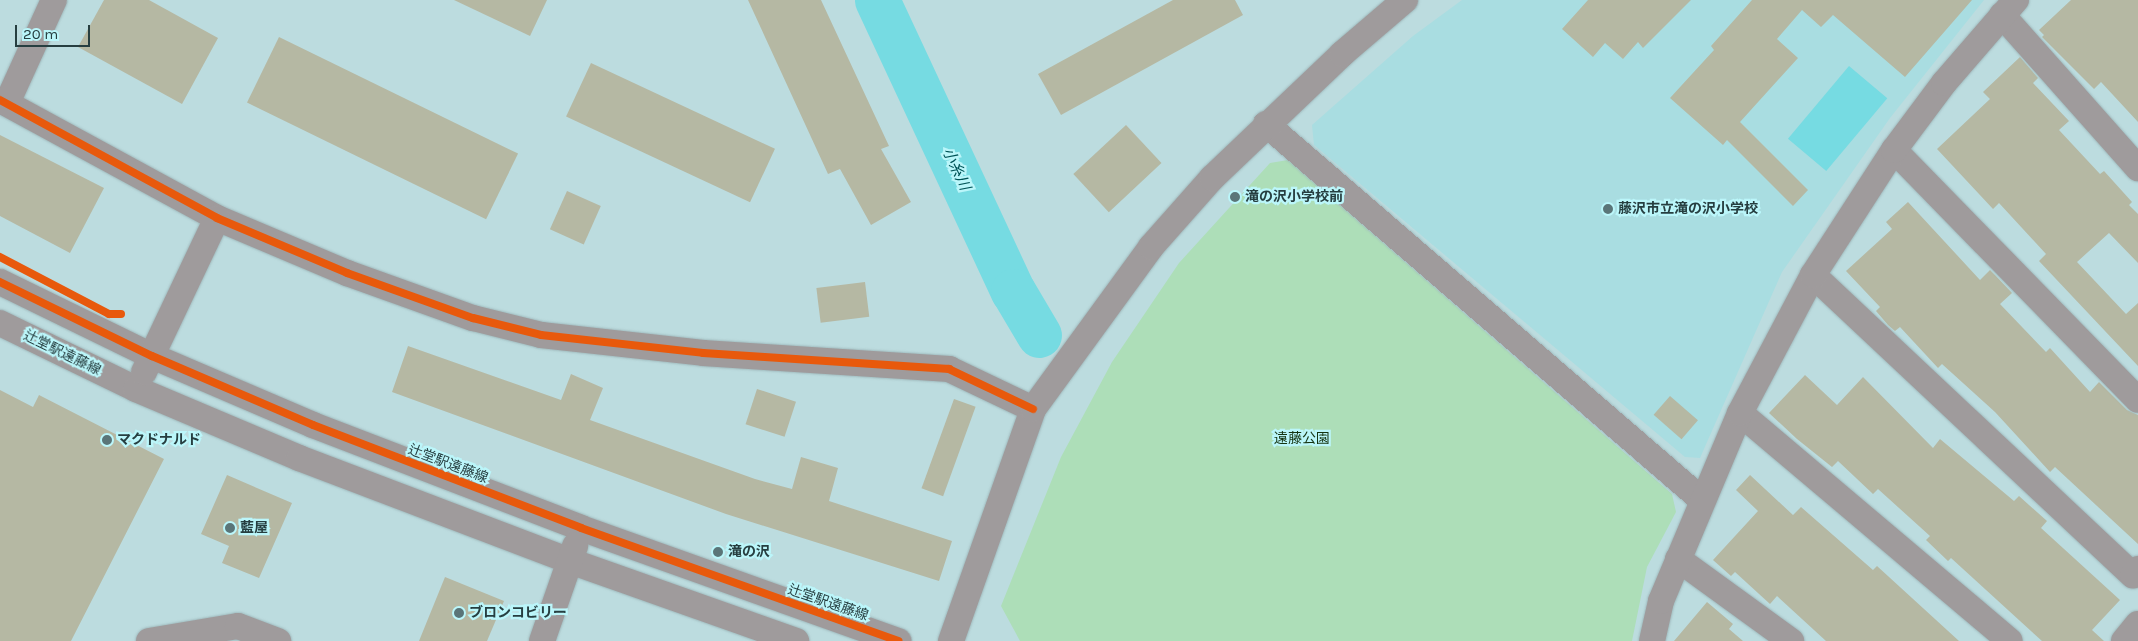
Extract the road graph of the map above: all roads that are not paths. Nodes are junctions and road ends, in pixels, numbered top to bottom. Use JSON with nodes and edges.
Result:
{"nodes":[{"id":1,"x":54,"y":0,"type":"edge"},
{"id":2,"x":1405,"y":0,"type":"edge"},
{"id":3,"x":2009,"y":7,"type":"edge"},
{"id":4,"x":4,"y":102,"type":"edge"},
{"id":5,"x":1266,"y":124,"type":"junction"},
{"id":6,"x":1894,"y":150,"type":"junction"},
{"id":7,"x":2138,"y":168,"type":"edge"},
{"id":8,"x":217,"y":218,"type":"junction"},
{"id":9,"x":1813,"y":275,"type":"junction"},
{"id":10,"x":0,"y":282,"type":"edge"},
{"id":11,"x":0,"y":323,"type":"edge"},
{"id":12,"x":152,"y":356,"type":"junction"},
{"id":13,"x":136,"y":389,"type":"junction"},
{"id":14,"x":2138,"y":400,"type":"edge"},
{"id":15,"x":1034,"y":410,"type":"junction"},
{"id":16,"x":1740,"y":413,"type":"junction"},
{"id":17,"x":1702,"y":500,"type":"junction"},
{"id":18,"x":581,"y":528,"type":"junction"},
{"id":19,"x":1678,"y":559,"type":"junction"},
{"id":20,"x":570,"y":561,"type":"junction"},
{"id":21,"x":2138,"y":568,"type":"edge"},
{"id":22,"x":2138,"y":624,"type":"edge"},
{"id":23,"x":149,"y":641,"type":"edge"},
{"id":24,"x":278,"y":641,"type":"edge"},
{"id":25,"x":542,"y":641,"type":"edge"},
{"id":26,"x":796,"y":641,"type":"edge"},
{"id":27,"x":898,"y":641,"type":"edge"},
{"id":28,"x":951,"y":641,"type":"edge"},
{"id":29,"x":1652,"y":641,"type":"edge"},
{"id":30,"x":1791,"y":641,"type":"edge"},
{"id":31,"x":2010,"y":641,"type":"edge"},
{"id":32,"x":2124,"y":641,"type":"edge"}],
"edges":[{"from":1,"to":4,"type":"street"},
{"from":2,"to":5,"type":"street"},
{"from":3,"to":6,"type":"street"},
{"from":3,"to":7,"type":"street"},
{"from":4,"to":8,"type":"street"},
{"from":5,"to":15,"type":"street"},
{"from":5,"to":17,"type":"street"},
{"from":6,"to":9,"type":"street"},
{"from":6,"to":14,"type":"street"},
{"from":8,"to":12,"type":"street"},
{"from":8,"to":15,"type":"street"},
{"from":9,"to":16,"type":"street"},
{"from":9,"to":21,"type":"street"},
{"from":10,"to":12,"type":"street","name":"辻堂駅遠藤線"},
{"from":11,"to":13,"type":"street","name":"辻堂駅遠藤線"},
{"from":12,"to":13,"type":"street"},
{"from":12,"to":18,"type":"street","name":"辻堂駅遠藤線"},
{"from":13,"to":20,"type":"street","name":"辻堂駅遠藤線"},
{"from":15,"to":28,"type":"street"},
{"from":16,"to":17,"type":"street"},
{"from":16,"to":31,"type":"street"},
{"from":17,"to":19,"type":"street"},
{"from":18,"to":20,"type":"street"},
{"from":18,"to":27,"type":"street","name":"辻堂駅遠藤線"},
{"from":19,"to":29,"type":"street"},
{"from":19,"to":30,"type":"street"},
{"from":20,"to":25,"type":"street"},
{"from":20,"to":26,"type":"street","name":"辻堂駅遠藤線"},
{"from":22,"to":32,"type":"street"},
{"from":23,"to":24,"type":"street"}]}
